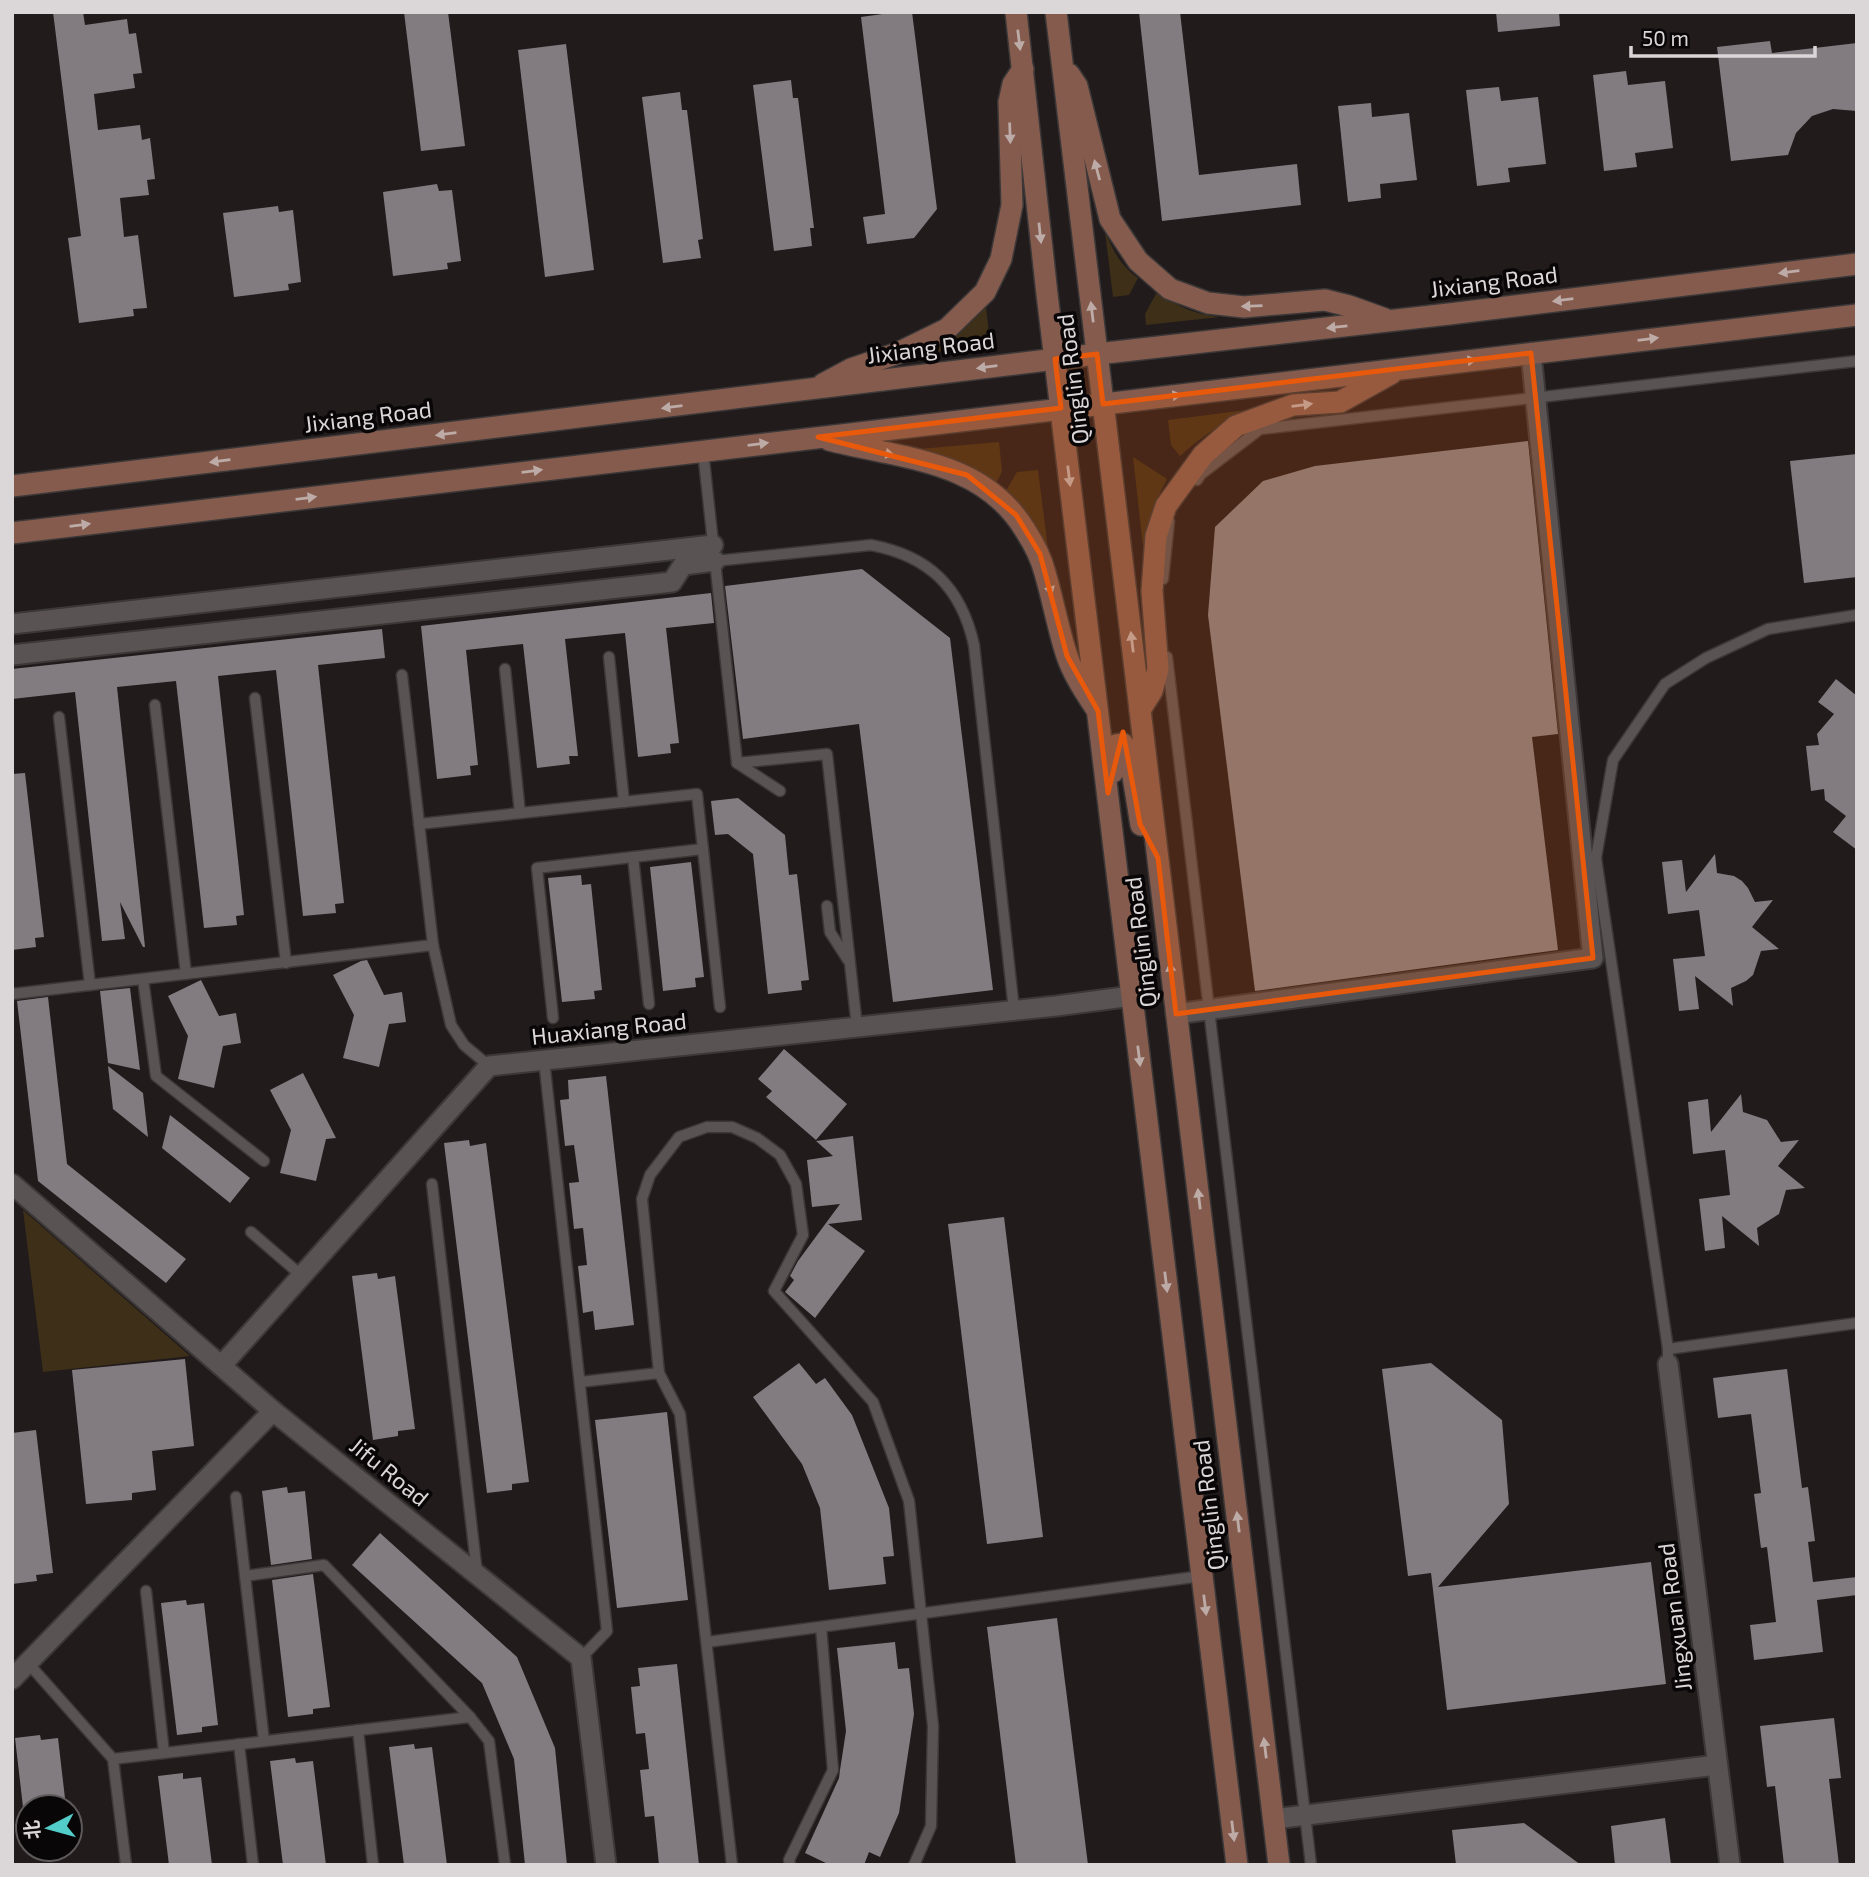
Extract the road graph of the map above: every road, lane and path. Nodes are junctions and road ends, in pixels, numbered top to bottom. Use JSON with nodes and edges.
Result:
{"nodes":[{"id":1,"x":1016,"y":12,"type":"edge"},
{"id":2,"x":1056,"y":12,"type":"edge"},
{"id":3,"x":1062,"y":64,"type":"junction"},
{"id":4,"x":1023,"y":68,"type":"junction"},
{"id":5,"x":1857,"y":264,"type":"edge"},
{"id":6,"x":1857,"y":315,"type":"edge"},
{"id":7,"x":1390,"y":321,"type":"junction"},
{"id":8,"x":1531,"y":353,"type":"junction"},
{"id":9,"x":1097,"y":354,"type":"junction"},
{"id":10,"x":1055,"y":359,"type":"junction"},
{"id":11,"x":1857,"y":361,"type":"edge"},
{"id":12,"x":1400,"y":369,"type":"junction"},
{"id":13,"x":812,"y":390,"type":"junction"},
{"id":14,"x":1536,"y":398,"type":"junction"},
{"id":15,"x":1103,"y":404,"type":"junction"},
{"id":16,"x":1061,"y":408,"type":"junction"},
{"id":17,"x":818,"y":437,"type":"junction"},
{"id":18,"x":703,"y":451,"type":"junction"},
{"id":19,"x":12,"y":486,"type":"edge"},
{"id":20,"x":12,"y":533,"type":"edge"},
{"id":21,"x":714,"y":553,"type":"junction"},
{"id":22,"x":1857,"y":615,"type":"edge"},
{"id":23,"x":12,"y":624,"type":"edge"},
{"id":24,"x":12,"y":655,"type":"edge"},
{"id":25,"x":609,"y":657,"type":"dead end"},
{"id":26,"x":505,"y":669,"type":"dead end"},
{"id":27,"x":402,"y":675,"type":"dead end"},
{"id":28,"x":255,"y":698,"type":"dead end"},
{"id":29,"x":155,"y":705,"type":"dead end"},
{"id":30,"x":1140,"y":710,"type":"junction"},
{"id":31,"x":1098,"y":712,"type":"junction"},
{"id":32,"x":59,"y":717,"type":"dead end"},
{"id":33,"x":737,"y":763,"type":"junction"},
{"id":34,"x":780,"y":791,"type":"dead end"},
{"id":35,"x":1108,"y":793,"type":"junction"},
{"id":36,"x":624,"y":802,"type":"junction"},
{"id":37,"x":520,"y":813,"type":"junction"},
{"id":38,"x":419,"y":824,"type":"junction"},
{"id":39,"x":703,"y":849,"type":"junction"},
{"id":40,"x":633,"y":857,"type":"junction"},
{"id":41,"x":1157,"y":858,"type":"junction"},
{"id":42,"x":827,"y":906,"type":"dead end"},
{"id":43,"x":433,"y":946,"type":"junction"},
{"id":44,"x":286,"y":962,"type":"junction"},
{"id":45,"x":850,"y":963,"type":"junction"},
{"id":46,"x":186,"y":974,"type":"junction"},
{"id":47,"x":143,"y":979,"type":"junction"},
{"id":48,"x":90,"y":985,"type":"junction"},
{"id":49,"x":12,"y":994,"type":"edge"},
{"id":50,"x":1132,"y":996,"type":"junction"},
{"id":51,"x":649,"y":1004,"type":"dead end"},
{"id":52,"x":720,"y":1007,"type":"dead end"},
{"id":53,"x":1209,"y":1009,"type":"junction"},
{"id":54,"x":1014,"y":1010,"type":"junction"},
{"id":55,"x":1176,"y":1014,"type":"junction"},
{"id":56,"x":553,"y":1018,"type":"dead end"},
{"id":57,"x":857,"y":1027,"type":"junction"},
{"id":58,"x":544,"y":1060,"type":"junction"},
{"id":59,"x":489,"y":1066,"type":"junction"},
{"id":60,"x":264,"y":1161,"type":"dead end"},
{"id":61,"x":12,"y":1184,"type":"edge"},
{"id":62,"x":432,"y":1184,"type":"dead end"},
{"id":63,"x":251,"y":1232,"type":"dead end"},
{"id":64,"x":302,"y":1276,"type":"junction"},
{"id":65,"x":1857,"y":1323,"type":"edge"},
{"id":66,"x":1668,"y":1357,"type":"junction"},
{"id":67,"x":222,"y":1365,"type":"junction"},
{"id":68,"x":659,"y":1373,"type":"junction"},
{"id":69,"x":580,"y":1382,"type":"junction"},
{"id":70,"x":273,"y":1411,"type":"junction"},
{"id":71,"x":236,"y":1497,"type":"dead end"},
{"id":72,"x":477,"y":1574,"type":"junction"},
{"id":73,"x":245,"y":1576,"type":"junction"},
{"id":74,"x":1202,"y":1576,"type":"junction"},
{"id":75,"x":146,"y":1591,"type":"dead end"},
{"id":76,"x":922,"y":1613,"type":"junction"},
{"id":77,"x":821,"y":1627,"type":"junction"},
{"id":78,"x":706,"y":1642,"type":"junction"},
{"id":79,"x":581,"y":1657,"type":"junction"},
{"id":80,"x":28,"y":1663,"type":"junction"},
{"id":81,"x":12,"y":1679,"type":"edge"},
{"id":82,"x":470,"y":1717,"type":"junction"},
{"id":83,"x":358,"y":1730,"type":"junction"},
{"id":84,"x":264,"y":1741,"type":"junction"},
{"id":85,"x":239,"y":1744,"type":"junction"},
{"id":86,"x":164,"y":1753,"type":"junction"},
{"id":87,"x":113,"y":1759,"type":"junction"},
{"id":88,"x":1717,"y":1765,"type":"junction"},
{"id":89,"x":1305,"y":1816,"type":"junction"},
{"id":90,"x":1274,"y":1819,"type":"junction"},
{"id":91,"x":125,"y":1865,"type":"edge"},
{"id":92,"x":253,"y":1865,"type":"edge"},
{"id":93,"x":373,"y":1865,"type":"edge"},
{"id":94,"x":505,"y":1865,"type":"edge"},
{"id":95,"x":606,"y":1865,"type":"edge"},
{"id":96,"x":732,"y":1865,"type":"edge"},
{"id":97,"x":790,"y":1865,"type":"edge"},
{"id":98,"x":914,"y":1865,"type":"edge"},
{"id":99,"x":1237,"y":1865,"type":"edge"},
{"id":100,"x":1279,"y":1865,"type":"edge"},
{"id":101,"x":1311,"y":1865,"type":"edge"},
{"id":102,"x":1730,"y":1865,"type":"edge"}],
"edges":[{"from":1,"to":4,"type":"main road","name":"Qinglin Road","one_way":true},
{"from":2,"to":3,"type":"main road","name":"Qinglin Road"},
{"from":7,"to":3,"type":"main road","one_way":true},
{"from":9,"to":3,"type":"main road","name":"Qinglin Road","one_way":true},
{"from":4,"to":10,"type":"main road","name":"Qinglin Road","one_way":true},
{"from":4,"to":13,"type":"main road","one_way":true},
{"from":5,"to":7,"type":"main road","name":"Jixiang Road","one_way":true},
{"from":8,"to":6,"type":"main road","one_way":true},
{"from":7,"to":9,"type":"main road","name":"Jixiang Road","one_way":true},
{"from":12,"to":8,"type":"main road","one_way":true},
{"from":8,"to":14,"type":"street"},
{"from":9,"to":10,"type":"main road","name":"Jixiang Road"},
{"from":9,"to":15,"type":"main road","name":"Qinglin Road"},
{"from":10,"to":13,"type":"main road","name":"Jixiang Road","one_way":true},
{"from":10,"to":16,"type":"main road","name":"Qinglin Road"},
{"from":11,"to":14,"type":"lane"},
{"from":15,"to":12,"type":"main road","one_way":true},
{"from":30,"to":12,"type":"main road","one_way":true},
{"from":13,"to":19,"type":"main road","name":"Jixiang Road","one_way":true},
{"from":14,"to":53,"type":"lane"},
{"from":14,"to":53,"type":"street"},
{"from":15,"to":16,"type":"main road"},
{"from":30,"to":15,"type":"main road","name":"Qinglin Road","one_way":true},
{"from":16,"to":17,"type":"main road"},
{"from":16,"to":31,"type":"main road","name":"Qinglin Road","one_way":true},
{"from":18,"to":17,"type":"main road","one_way":true},
{"from":17,"to":31,"type":"main road","one_way":true},
{"from":20,"to":18,"type":"main road","one_way":true},
{"from":18,"to":21,"type":"lane"},
{"from":21,"to":23,"type":"street"},
{"from":21,"to":24,"type":"street"},
{"from":21,"to":33,"type":"lane"},
{"from":21,"to":54,"type":"lane"},
{"from":22,"to":66,"type":"lane"},
{"from":25,"to":36,"type":"lane"},
{"from":26,"to":37,"type":"lane"},
{"from":27,"to":38,"type":"lane"},
{"from":28,"to":44,"type":"lane"},
{"from":29,"to":46,"type":"lane"},
{"from":30,"to":41,"type":"main road","name":"Qinglin Road"},
{"from":31,"to":35,"type":"main road","name":"Qinglin Road"},
{"from":32,"to":48,"type":"lane"},
{"from":33,"to":34,"type":"lane"},
{"from":33,"to":45,"type":"lane"},
{"from":35,"to":41,"type":"main road"},
{"from":35,"to":50,"type":"main road","name":"Qinglin Road"},
{"from":36,"to":37,"type":"lane"},
{"from":36,"to":39,"type":"lane"},
{"from":37,"to":38,"type":"lane"},
{"from":38,"to":43,"type":"lane"},
{"from":39,"to":40,"type":"lane"},
{"from":39,"to":52,"type":"lane"},
{"from":40,"to":51,"type":"lane"},
{"from":40,"to":56,"type":"lane"},
{"from":55,"to":41,"type":"main road","name":"Qinglin Road","one_way":true},
{"from":42,"to":45,"type":"lane"},
{"from":43,"to":44,"type":"lane"},
{"from":43,"to":59,"type":"lane"},
{"from":44,"to":46,"type":"lane"},
{"from":45,"to":57,"type":"lane"},
{"from":46,"to":47,"type":"lane"},
{"from":47,"to":48,"type":"lane"},
{"from":47,"to":60,"type":"lane"},
{"from":48,"to":49,"type":"lane"},
{"from":50,"to":54,"type":"street","name":"Huaxiang Road"},
{"from":50,"to":74,"type":"main road","name":"Qinglin Road","one_way":true},
{"from":53,"to":55,"type":"street"},
{"from":53,"to":89,"type":"lane"},
{"from":54,"to":57,"type":"street","name":"Huaxiang Road"},
{"from":90,"to":55,"type":"main road","name":"Qinglin Road","one_way":true},
{"from":57,"to":58,"type":"street","name":"Huaxiang Road"},
{"from":58,"to":59,"type":"street","name":"Huaxiang Road"},
{"from":58,"to":69,"type":"lane"},
{"from":59,"to":64,"type":"street"},
{"from":61,"to":67,"type":"street","name":"Jifu Road"},
{"from":62,"to":72,"type":"lane"},
{"from":63,"to":64,"type":"lane"},
{"from":64,"to":67,"type":"street"},
{"from":65,"to":66,"type":"lane"},
{"from":66,"to":88,"type":"street","name":"Jingxuan Road"},
{"from":67,"to":70,"type":"street","name":"Jifu Road"},
{"from":68,"to":69,"type":"lane"},
{"from":68,"to":76,"type":"lane"},
{"from":68,"to":78,"type":"lane"},
{"from":69,"to":79,"type":"lane"},
{"from":70,"to":72,"type":"street","name":"Jifu Road"},
{"from":70,"to":80,"type":"street"},
{"from":71,"to":73,"type":"lane"},
{"from":72,"to":79,"type":"street","name":"Jifu Road"},
{"from":73,"to":82,"type":"lane"},
{"from":73,"to":84,"type":"lane"},
{"from":74,"to":76,"type":"lane"},
{"from":74,"to":99,"type":"main road","name":"Qinglin Road","one_way":true},
{"from":75,"to":86,"type":"lane"},
{"from":76,"to":77,"type":"lane"},
{"from":76,"to":98,"type":"lane"},
{"from":77,"to":78,"type":"lane"},
{"from":77,"to":97,"type":"lane"},
{"from":78,"to":96,"type":"lane"},
{"from":79,"to":95,"type":"street"},
{"from":80,"to":81,"type":"street"},
{"from":80,"to":87,"type":"lane"},
{"from":82,"to":83,"type":"lane"},
{"from":82,"to":94,"type":"lane"},
{"from":83,"to":84,"type":"lane"},
{"from":83,"to":93,"type":"lane"},
{"from":84,"to":85,"type":"lane"},
{"from":85,"to":86,"type":"lane"},
{"from":85,"to":92,"type":"lane"},
{"from":86,"to":87,"type":"lane"},
{"from":87,"to":91,"type":"lane"},
{"from":88,"to":89,"type":"street"},
{"from":88,"to":102,"type":"street","name":"Jingxuan Road"},
{"from":89,"to":90,"type":"street"},
{"from":89,"to":101,"type":"lane"},
{"from":90,"to":100,"type":"main road","name":"Qinglin Road"}]}
